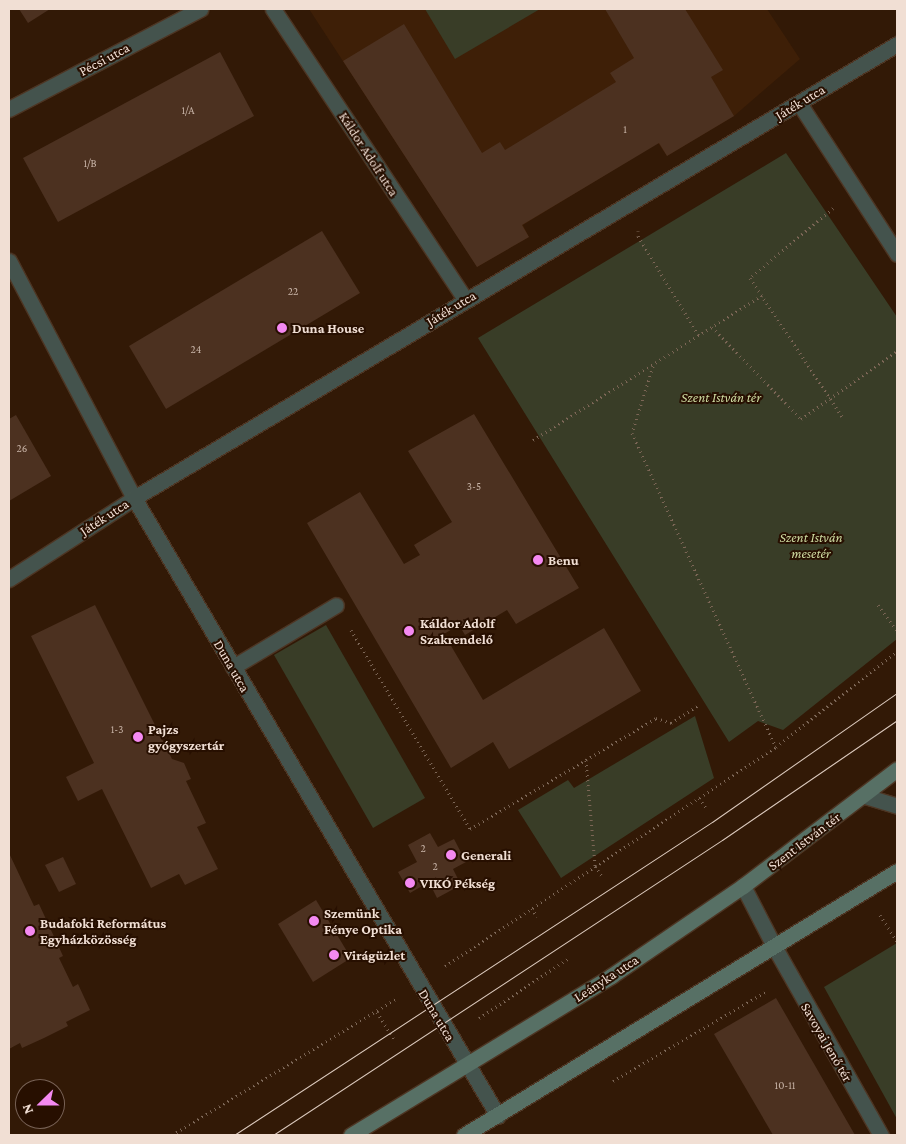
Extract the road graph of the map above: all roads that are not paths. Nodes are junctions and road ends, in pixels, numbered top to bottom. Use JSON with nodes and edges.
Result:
{"nodes":[{"id":1,"x":200,"y":9,"type":"edge"},
{"id":2,"x":273,"y":9,"type":"edge"},
{"id":3,"x":897,"y":44,"type":"edge"},
{"id":4,"x":799,"y":103,"type":"junction"},
{"id":5,"x":9,"y":109,"type":"edge"},
{"id":6,"x":897,"y":254,"type":"edge"},
{"id":7,"x":9,"y":261,"type":"edge"},
{"id":8,"x":465,"y":300,"type":"junction"},
{"id":9,"x":134,"y":498,"type":"junction"},
{"id":10,"x":9,"y":579,"type":"edge"},
{"id":11,"x":336,"y":605,"type":"road end"},
{"id":12,"x":233,"y":667,"type":"junction"},
{"id":13,"x":897,"y":769,"type":"edge"},
{"id":14,"x":865,"y":796,"type":"junction"},
{"id":15,"x":897,"y":806,"type":"edge"},
{"id":16,"x":897,"y":871,"type":"edge"},
{"id":17,"x":743,"y":886,"type":"junction"},
{"id":18,"x":775,"y":948,"type":"junction"},
{"id":19,"x":467,"y":1064,"type":"junction"},
{"id":20,"x":498,"y":1116,"type":"junction"},
{"id":21,"x":351,"y":1135,"type":"edge"},
{"id":22,"x":464,"y":1135,"type":"edge"},
{"id":23,"x":882,"y":1135,"type":"edge"}],
"edges":[{"from":1,"to":5,"type":"street","name":"Pécsi utca"},
{"from":2,"to":8,"type":"street","name":"Káldor Adolf utca"},
{"from":3,"to":4,"type":"street","name":"Játék utca"},
{"from":4,"to":6,"type":"street"},
{"from":4,"to":8,"type":"street","name":"Játék utca"},
{"from":7,"to":9,"type":"street","name":"Duna utca"},
{"from":8,"to":9,"type":"street","name":"Játék utca"},
{"from":9,"to":10,"type":"street","name":"Játék utca"},
{"from":9,"to":12,"type":"street","name":"Duna utca"},
{"from":11,"to":12,"type":"street"},
{"from":12,"to":19,"type":"street","name":"Duna utca"},
{"from":13,"to":14,"type":"main road","name":"Szent István tér"},
{"from":14,"to":15,"type":"street"},
{"from":14,"to":17,"type":"main road","name":"Szent István tér"},
{"from":16,"to":18,"type":"main road"},
{"from":17,"to":18,"type":"street","name":"Savoyai Jenő tér"},
{"from":17,"to":19,"type":"main road","name":"Leányka utca"},
{"from":18,"to":20,"type":"main road"},
{"from":18,"to":23,"type":"street","name":"Savoyai Jenő tér"},
{"from":19,"to":20,"type":"street"},
{"from":19,"to":21,"type":"main road","name":"Leányka utca"},
{"from":20,"to":22,"type":"main road"}]}
